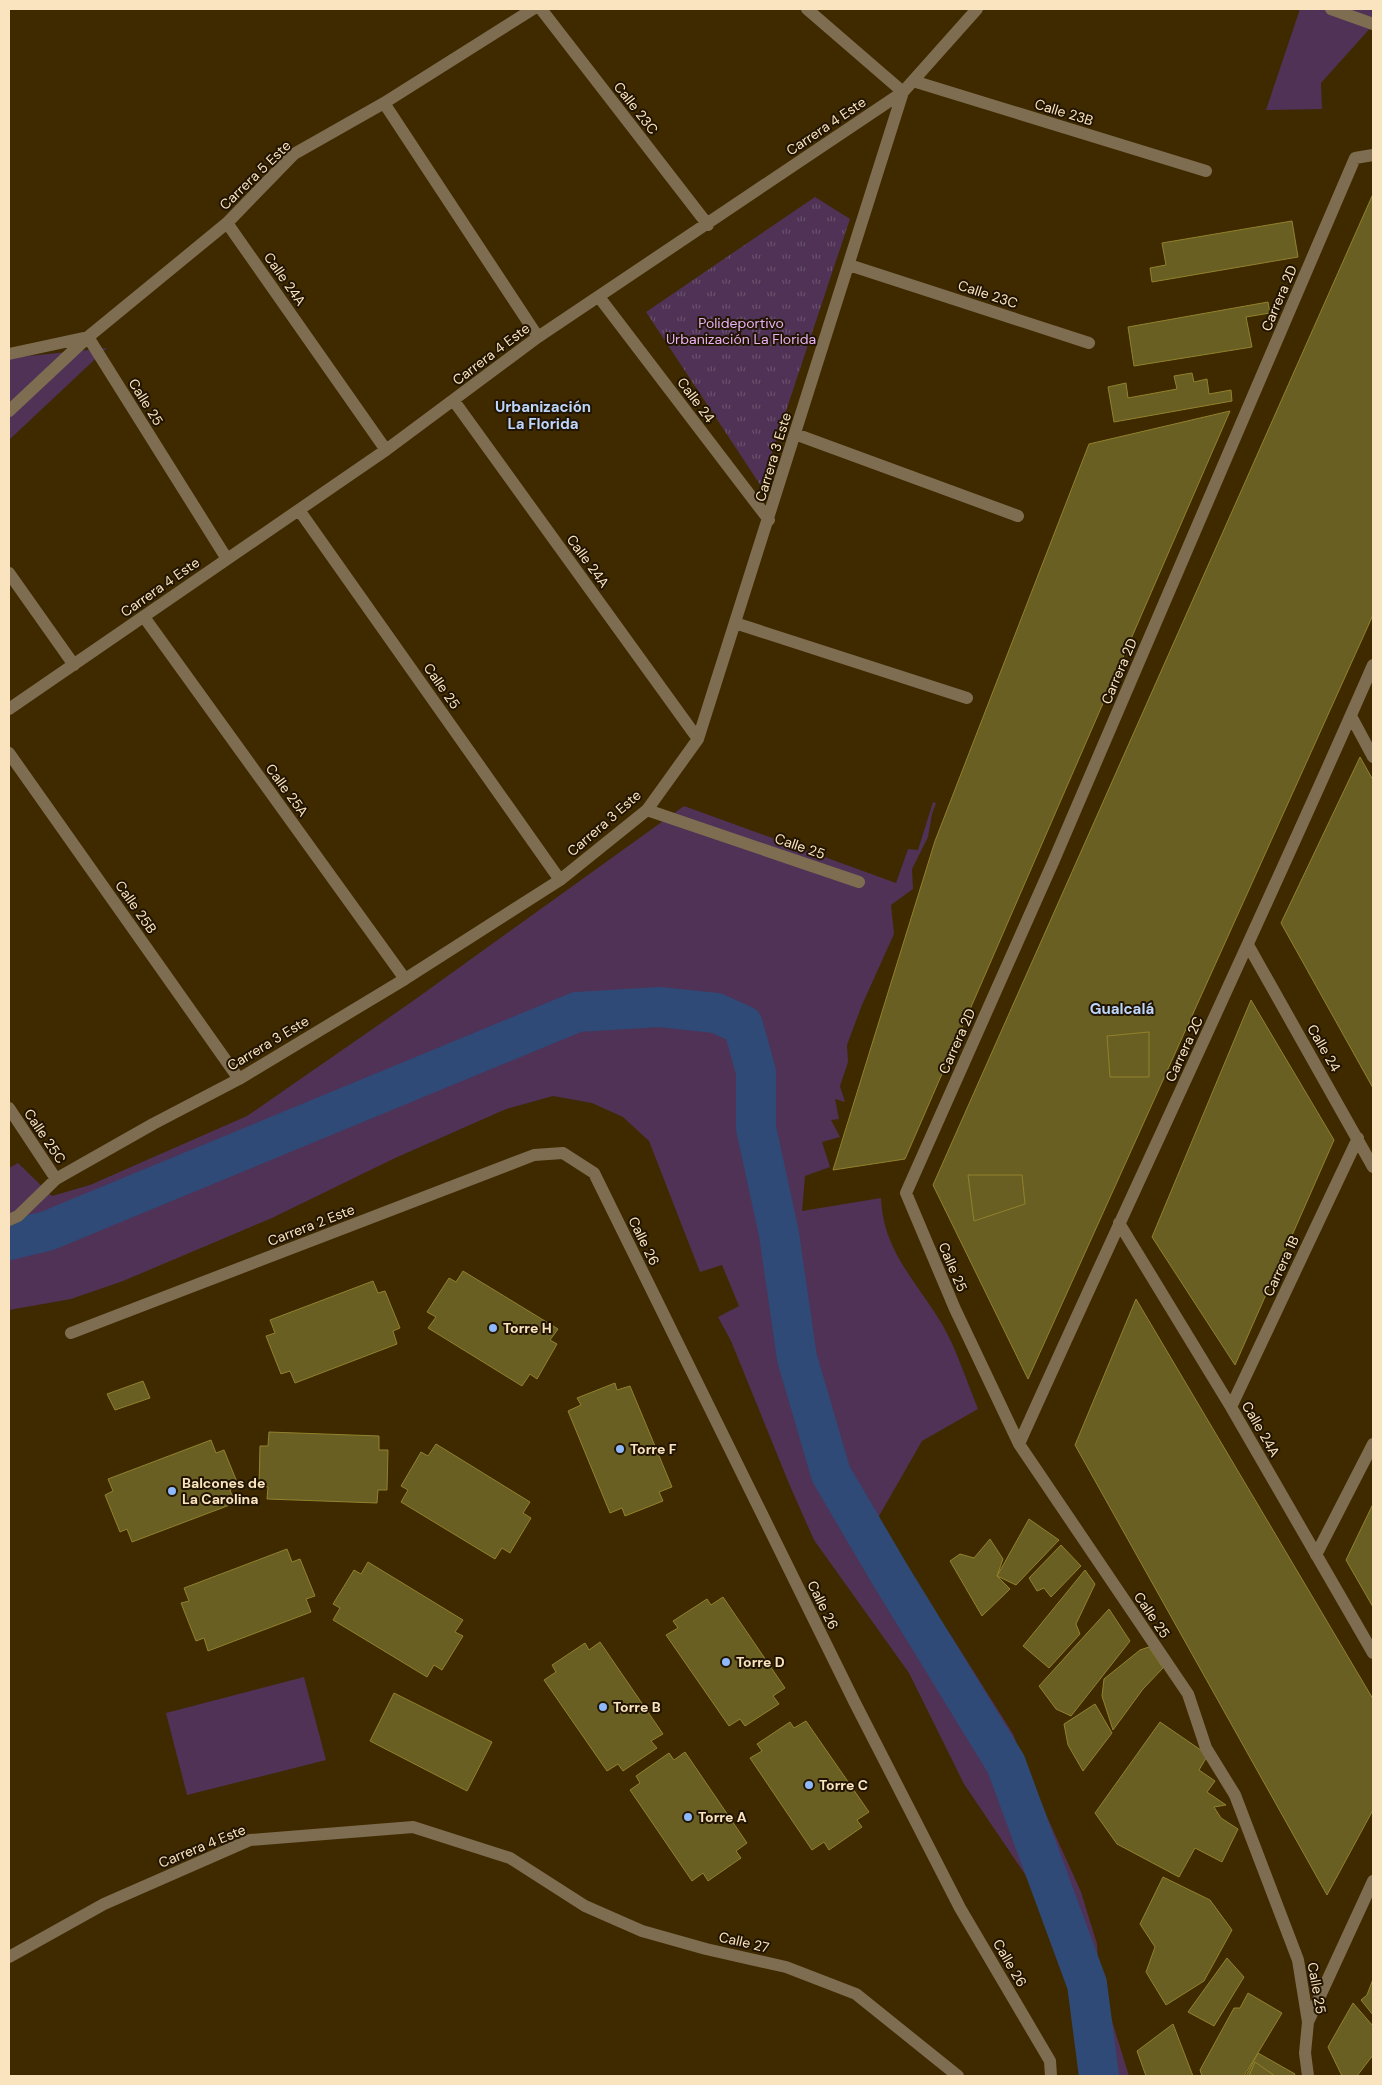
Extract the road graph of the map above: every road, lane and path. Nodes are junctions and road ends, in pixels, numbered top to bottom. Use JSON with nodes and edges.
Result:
{"nodes":[{"id":1,"x":533,"y":9,"type":"edge"},
{"id":2,"x":541,"y":9,"type":"edge"},
{"id":3,"x":807,"y":9,"type":"edge"},
{"id":4,"x":977,"y":9,"type":"edge"},
{"id":5,"x":1331,"y":9,"type":"edge"},
{"id":6,"x":1373,"y":24,"type":"edge"},
{"id":7,"x":913,"y":81,"type":"junction"},
{"id":8,"x":903,"y":92,"type":"junction"},
{"id":9,"x":384,"y":103,"type":"junction"},
{"id":10,"x":1373,"y":156,"type":"edge"},
{"id":11,"x":1206,"y":171,"type":"dead end"},
{"id":12,"x":227,"y":223,"type":"junction"},
{"id":13,"x":708,"y":225,"type":"junction"},
{"id":14,"x":848,"y":265,"type":"junction"},
{"id":15,"x":599,"y":298,"type":"junction"},
{"id":16,"x":88,"y":336,"type":"junction"},
{"id":17,"x":538,"y":337,"type":"junction"},
{"id":18,"x":1089,"y":343,"type":"dead end"},
{"id":19,"x":9,"y":354,"type":"edge"},
{"id":20,"x":454,"y":401,"type":"junction"},
{"id":21,"x":9,"y":411,"type":"edge"},
{"id":22,"x":795,"y":434,"type":"junction"},
{"id":23,"x":386,"y":450,"type":"junction"},
{"id":24,"x":299,"y":510,"type":"junction"},
{"id":25,"x":1018,"y":516,"type":"dead end"},
{"id":26,"x":768,"y":520,"type":"junction"},
{"id":27,"x":227,"y":559,"type":"junction"},
{"id":28,"x":9,"y":573,"type":"edge"},
{"id":29,"x":144,"y":617,"type":"junction"},
{"id":30,"x":735,"y":623,"type":"junction"},
{"id":31,"x":74,"y":665,"type":"junction"},
{"id":32,"x":1373,"y":665,"type":"edge"},
{"id":33,"x":967,"y":698,"type":"dead end"},
{"id":34,"x":9,"y":709,"type":"edge"},
{"id":35,"x":1351,"y":716,"type":"junction"},
{"id":36,"x":698,"y":739,"type":"junction"},
{"id":37,"x":9,"y":753,"type":"edge"},
{"id":38,"x":1373,"y":756,"type":"edge"},
{"id":39,"x":647,"y":810,"type":"junction"},
{"id":40,"x":560,"y":880,"type":"junction"},
{"id":41,"x":858,"y":882,"type":"dead end"},
{"id":42,"x":1248,"y":945,"type":"junction"},
{"id":43,"x":406,"y":979,"type":"junction"},
{"id":44,"x":239,"y":1078,"type":"junction"},
{"id":45,"x":9,"y":1108,"type":"edge"},
{"id":46,"x":1358,"y":1138,"type":"junction"},
{"id":47,"x":563,"y":1153,"type":"joint"},
{"id":48,"x":1373,"y":1167,"type":"edge"},
{"id":49,"x":56,"y":1180,"type":"junction"},
{"id":50,"x":906,"y":1193,"type":"joint"},
{"id":51,"x":9,"y":1220,"type":"edge"},
{"id":52,"x":1118,"y":1223,"type":"junction"},
{"id":53,"x":71,"y":1333,"type":"dead end"},
{"id":54,"x":1231,"y":1407,"type":"junction"},
{"id":55,"x":1019,"y":1444,"type":"junction"},
{"id":56,"x":1373,"y":1444,"type":"edge"},
{"id":57,"x":1316,"y":1555,"type":"junction"},
{"id":58,"x":1373,"y":1653,"type":"edge"},
{"id":59,"x":510,"y":1858,"type":"joint"},
{"id":60,"x":1373,"y":1881,"type":"edge"},
{"id":61,"x":9,"y":1956,"type":"edge"},
{"id":62,"x":1308,"y":2022,"type":"junction"},
{"id":63,"x":958,"y":2076,"type":"edge"},
{"id":64,"x":1051,"y":2076,"type":"edge"},
{"id":65,"x":1308,"y":2076,"type":"edge"}],
"edges":[{"from":1,"to":9,"type":"street","name":"Carrera 5 Este"},
{"from":2,"to":13,"type":"street","name":"Calle 23C"},
{"from":3,"to":8,"type":"street"},
{"from":4,"to":7,"type":"street","name":"Carrera 4 Este"},
{"from":5,"to":6,"type":"street"},
{"from":7,"to":8,"type":"street","name":"Carrera 4 Este"},
{"from":7,"to":11,"type":"street","name":"Calle 23B"},
{"from":8,"to":13,"type":"street","name":"Carrera 4 Este"},
{"from":8,"to":14,"type":"street","name":"Carrera 3 Este"},
{"from":9,"to":12,"type":"street","name":"Carrera 5 Este"},
{"from":9,"to":17,"type":"street"},
{"from":10,"to":50,"type":"street","name":"Carrera 2D"},
{"from":12,"to":16,"type":"street","name":"Carrera 5 Este"},
{"from":12,"to":23,"type":"street","name":"Calle 24A"},
{"from":13,"to":15,"type":"street","name":"Carrera 4 Este"},
{"from":14,"to":18,"type":"street","name":"Calle 23C"},
{"from":14,"to":22,"type":"street","name":"Carrera 3 Este"},
{"from":15,"to":17,"type":"street","name":"Carrera 4 Este"},
{"from":15,"to":26,"type":"street","name":"Calle 24"},
{"from":16,"to":19,"type":"street","name":"Carrera 5 Este"},
{"from":16,"to":21,"type":"street","name":"Carrera 5 Este"},
{"from":16,"to":27,"type":"street","name":"Calle 25"},
{"from":17,"to":20,"type":"street","name":"Carrera 4 Este"},
{"from":20,"to":23,"type":"street","name":"Carrera 4 Este"},
{"from":20,"to":36,"type":"street","name":"Calle 24A"},
{"from":22,"to":25,"type":"street"},
{"from":22,"to":26,"type":"street","name":"Carrera 3 Este"},
{"from":23,"to":24,"type":"street","name":"Carrera 4 Este"},
{"from":24,"to":27,"type":"street","name":"Carrera 4 Este"},
{"from":24,"to":40,"type":"street","name":"Calle 25"},
{"from":26,"to":30,"type":"street","name":"Carrera 3 Este"},
{"from":27,"to":29,"type":"street","name":"Carrera 4 Este"},
{"from":28,"to":31,"type":"street"},
{"from":29,"to":31,"type":"street","name":"Carrera 4 Este"},
{"from":29,"to":43,"type":"street","name":"Calle 25A"},
{"from":30,"to":33,"type":"street"},
{"from":30,"to":36,"type":"street","name":"Carrera 3 Este"},
{"from":31,"to":34,"type":"street","name":"Carrera 4 Este"},
{"from":32,"to":35,"type":"street","name":"Carrera 2C"},
{"from":35,"to":38,"type":"street"},
{"from":35,"to":42,"type":"street","name":"Carrera 2C"},
{"from":36,"to":39,"type":"street","name":"Carrera 3 Este"},
{"from":37,"to":44,"type":"street","name":"Calle 25B"},
{"from":39,"to":40,"type":"street","name":"Carrera 3 Este"},
{"from":39,"to":41,"type":"street","name":"Calle 25"},
{"from":40,"to":43,"type":"street","name":"Carrera 3 Este"},
{"from":42,"to":46,"type":"street","name":"Calle 24"},
{"from":42,"to":52,"type":"street","name":"Carrera 2C"},
{"from":43,"to":44,"type":"street","name":"Carrera 3 Este"},
{"from":44,"to":49,"type":"street","name":"Carrera 3 Este"},
{"from":45,"to":49,"type":"street","name":"Calle 25C"},
{"from":46,"to":48,"type":"street","name":"Calle 24"},
{"from":46,"to":54,"type":"street","name":"Carrera 1B"},
{"from":47,"to":53,"type":"street","name":"Carrera 2 Este"},
{"from":47,"to":64,"type":"street","name":"Calle 26"},
{"from":49,"to":51,"type":"street","name":"Carrera 3 Este"},
{"from":50,"to":55,"type":"street","name":"Calle 25"},
{"from":52,"to":54,"type":"street","name":"Calle 24A"},
{"from":52,"to":55,"type":"street","name":"Carrera 2C"},
{"from":54,"to":57,"type":"street","name":"Calle 24A"},
{"from":55,"to":62,"type":"street","name":"Calle 25"},
{"from":56,"to":57,"type":"street"},
{"from":57,"to":58,"type":"street","name":"Calle 24A"},
{"from":59,"to":61,"type":"street","name":"Carrera 4 Este"},
{"from":59,"to":63,"type":"street","name":"Calle 27"},
{"from":60,"to":62,"type":"street"},
{"from":62,"to":65,"type":"street","name":"Calle 25"}]}
